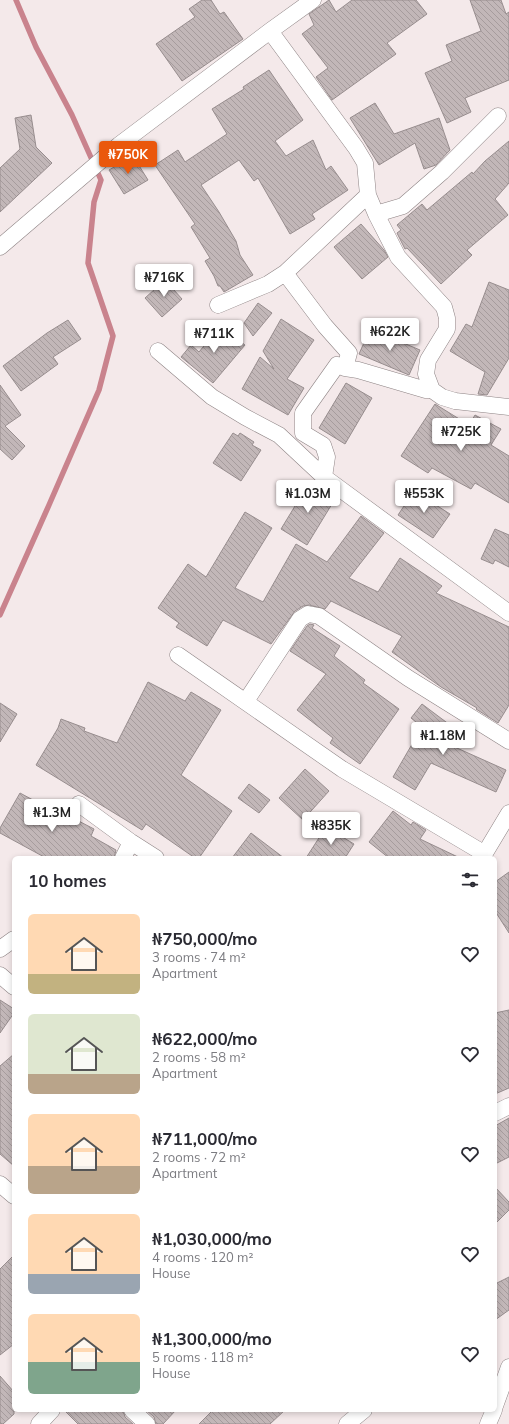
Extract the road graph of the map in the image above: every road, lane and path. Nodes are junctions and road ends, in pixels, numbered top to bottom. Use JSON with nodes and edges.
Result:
{"nodes":[{"id":1,"x":314,"y":0,"type":"edge"},
{"id":2,"x":270,"y":31,"type":"junction"},
{"id":3,"x":498,"y":116,"type":"dead end"},
{"id":4,"x":368,"y":195,"type":"junction"},
{"id":5,"x":376,"y":214,"type":"junction"},
{"id":6,"x":0,"y":248,"type":"edge"},
{"id":7,"x":285,"y":273,"type":"junction"},
{"id":8,"x":218,"y":305,"type":"dead end"},
{"id":9,"x":158,"y":351,"type":"dead end"},
{"id":10,"x":345,"y":368,"type":"junction"},
{"id":11,"x":432,"y":390,"type":"junction"},
{"id":12,"x":509,"y":407,"type":"edge"},
{"id":13,"x":324,"y":477,"type":"junction"},
{"id":14,"x":509,"y":613,"type":"edge"},
{"id":15,"x":178,"y":655,"type":"dead end"},
{"id":16,"x":246,"y":701,"type":"junction"},
{"id":17,"x":509,"y":741,"type":"edge"},
{"id":18,"x":79,"y":804,"type":"dead end"},
{"id":19,"x":509,"y":813,"type":"edge"},
{"id":20,"x":131,"y":842,"type":"junction"},
{"id":21,"x":124,"y":856,"type":"edge"},
{"id":22,"x":153,"y":856,"type":"edge"},
{"id":23,"x":484,"y":856,"type":"edge"},
{"id":24,"x":12,"y":941,"type":"edge"},
{"id":25,"x":0,"y":949,"type":"edge"},
{"id":26,"x":0,"y":975,"type":"edge"},
{"id":27,"x":12,"y":985,"type":"edge"},
{"id":28,"x":509,"y":1106,"type":"edge"},
{"id":29,"x":497,"y":1111,"type":"edge"},
{"id":30,"x":0,"y":1184,"type":"edge"},
{"id":31,"x":12,"y":1194,"type":"edge"},
{"id":32,"x":509,"y":1367,"type":"edge"},
{"id":33,"x":497,"y":1400,"type":"edge"},
{"id":34,"x":50,"y":1412,"type":"edge"},
{"id":35,"x":134,"y":1412,"type":"edge"},
{"id":36,"x":362,"y":1412,"type":"edge"},
{"id":37,"x":493,"y":1412,"type":"edge"},
{"id":38,"x":39,"y":1424,"type":"edge"},
{"id":39,"x":147,"y":1424,"type":"edge"},
{"id":40,"x":347,"y":1424,"type":"edge"},
{"id":41,"x":488,"y":1424,"type":"edge"}],
"edges":[{"from":1,"to":2,"type":"street"},
{"from":2,"to":4,"type":"street"},
{"from":2,"to":6,"type":"street"},
{"from":3,"to":5,"type":"street"},
{"from":4,"to":5,"type":"street"},
{"from":4,"to":7,"type":"street"},
{"from":5,"to":11,"type":"street"},
{"from":7,"to":8,"type":"street"},
{"from":7,"to":10,"type":"street"},
{"from":9,"to":13,"type":"street"},
{"from":10,"to":11,"type":"street"},
{"from":10,"to":13,"type":"street"},
{"from":11,"to":12,"type":"street"},
{"from":13,"to":14,"type":"street"},
{"from":15,"to":16,"type":"street"},
{"from":16,"to":17,"type":"street"},
{"from":16,"to":23,"type":"street"},
{"from":18,"to":20,"type":"street"},
{"from":19,"to":23,"type":"street"},
{"from":20,"to":21,"type":"street"},
{"from":20,"to":22,"type":"street"},
{"from":24,"to":25,"type":"street"},
{"from":26,"to":27,"type":"street"},
{"from":28,"to":29,"type":"street"},
{"from":30,"to":31,"type":"street"},
{"from":32,"to":33,"type":"street"},
{"from":34,"to":38,"type":"street"},
{"from":35,"to":39,"type":"street"},
{"from":36,"to":40,"type":"street"},
{"from":37,"to":41,"type":"street"}]}
